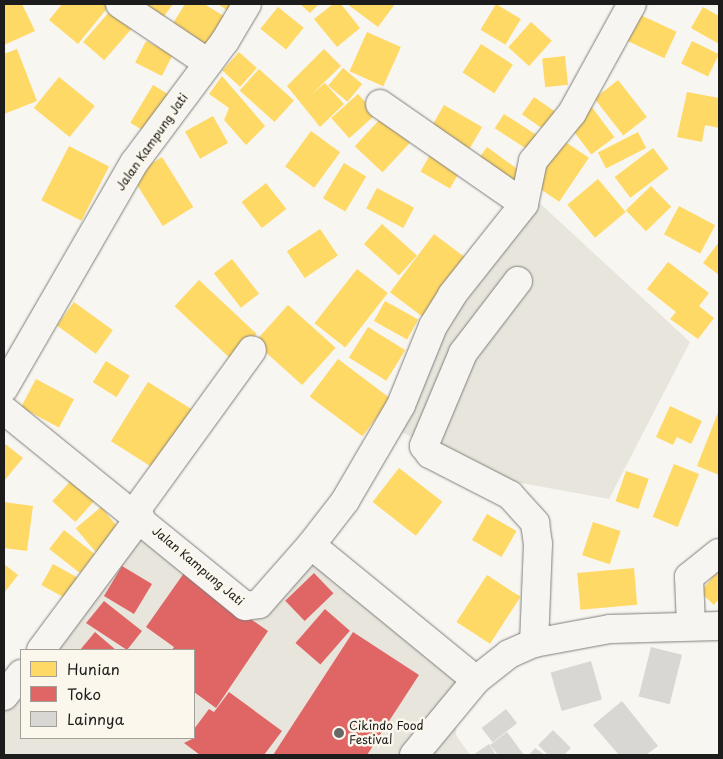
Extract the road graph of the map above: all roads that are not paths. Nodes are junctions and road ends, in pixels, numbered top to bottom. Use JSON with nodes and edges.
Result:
{"nodes":[{"id":1,"x":120,"y":4,"type":"edge"},
{"id":2,"x":247,"y":4,"type":"edge"},
{"id":3,"x":632,"y":4,"type":"edge"},
{"id":4,"x":208,"y":63,"type":"junction"},
{"id":5,"x":380,"y":104,"type":"dead end"},
{"id":6,"x":524,"y":204,"type":"junction"},
{"id":7,"x":518,"y":282,"type":"dead end"},
{"id":8,"x":252,"y":350,"type":"dead end"},
{"id":9,"x":4,"y":387,"type":"edge"},
{"id":10,"x":4,"y":410,"type":"edge"},
{"id":11,"x":137,"y":515,"type":"junction"},
{"id":12,"x":311,"y":545,"type":"junction"},
{"id":13,"x":719,"y":553,"type":"edge"},
{"id":14,"x":691,"y":625,"type":"junction"},
{"id":15,"x":719,"y":626,"type":"edge"},
{"id":16,"x":534,"y":643,"type":"junction"},
{"id":17,"x":42,"y":649,"type":"edge"},
{"id":18,"x":20,"y":675,"type":"edge"},
{"id":19,"x":476,"y":680,"type":"junction"},
{"id":20,"x":4,"y":696,"type":"edge"},
{"id":21,"x":414,"y":755,"type":"edge"}],
"edges":[{"from":1,"to":4,"type":"street"},
{"from":2,"to":4,"type":"street","name":"Jalan Kampung Jati"},
{"from":3,"to":6,"type":"street"},
{"from":4,"to":9,"type":"street","name":"Jalan Kampung Jati"},
{"from":5,"to":6,"type":"street"},
{"from":6,"to":12,"type":"street"},
{"from":7,"to":16,"type":"street"},
{"from":8,"to":11,"type":"street"},
{"from":10,"to":11,"type":"street","name":"Jalan Kampung Jati"},
{"from":11,"to":12,"type":"street","name":"Jalan Kampung Jati"},
{"from":11,"to":17,"type":"street"},
{"from":12,"to":19,"type":"street"},
{"from":13,"to":14,"type":"street"},
{"from":14,"to":15,"type":"street"},
{"from":14,"to":16,"type":"street"},
{"from":16,"to":19,"type":"street"},
{"from":18,"to":20,"type":"street"},
{"from":19,"to":21,"type":"street"}]}
